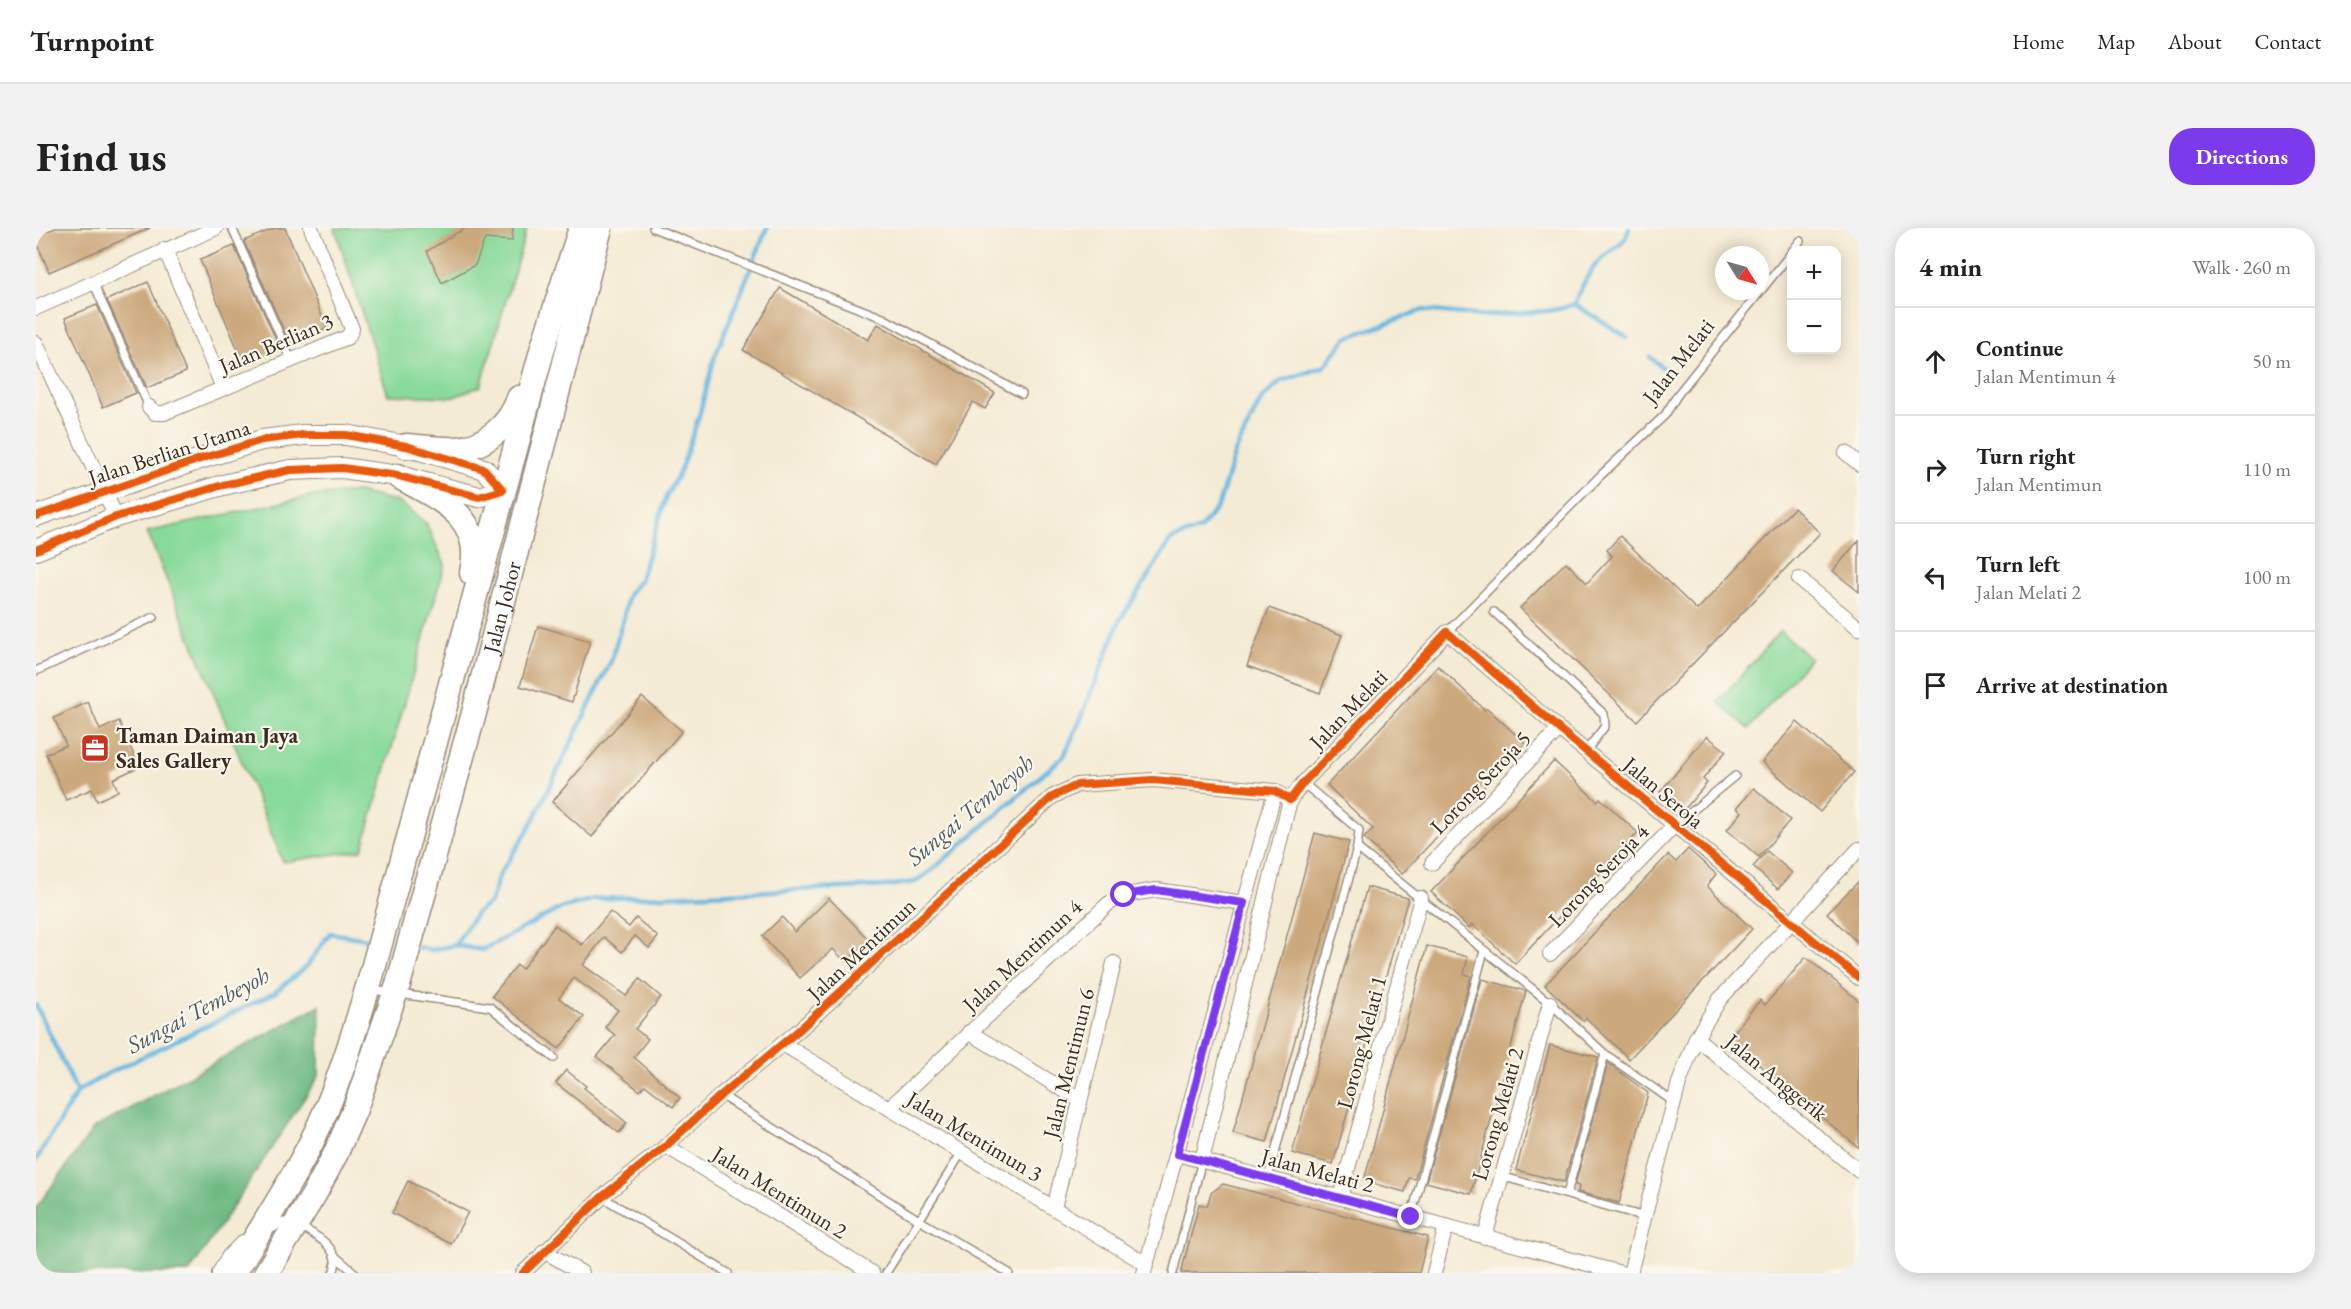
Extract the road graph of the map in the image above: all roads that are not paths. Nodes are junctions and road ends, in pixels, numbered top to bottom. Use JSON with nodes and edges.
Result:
{"nodes":[{"id":1,"x":216,"y":228,"type":"edge"},
{"id":2,"x":232,"y":228,"type":"edge"},
{"id":3,"x":310,"y":228,"type":"edge"},
{"id":4,"x":581,"y":228,"type":"edge"},
{"id":5,"x":600,"y":228,"type":"edge"},
{"id":6,"x":653,"y":228,"type":"edge"},
{"id":7,"x":1800,"y":241,"type":"dead end"},
{"id":8,"x":1796,"y":246,"type":"edge"},
{"id":9,"x":165,"y":249,"type":"junction"},
{"id":10,"x":1787,"y":257,"type":"edge"},
{"id":11,"x":93,"y":282,"type":"junction"},
{"id":12,"x":36,"y":308,"type":"edge"},
{"id":13,"x":36,"y":343,"type":"edge"},
{"id":14,"x":543,"y":347,"type":"junction"},
{"id":15,"x":291,"y":360,"type":"junction"},
{"id":16,"x":223,"y":388,"type":"junction"},
{"id":17,"x":1022,"y":394,"type":"dead end"},
{"id":18,"x":149,"y":407,"type":"joint"},
{"id":19,"x":546,"y":439,"type":"junction"},
{"id":20,"x":406,"y":446,"type":"junction"},
{"id":21,"x":1846,"y":453,"type":"dead end"},
{"id":22,"x":1859,"y":464,"type":"edge"},
{"id":23,"x":398,"y":476,"type":"junction"},
{"id":24,"x":503,"y":490,"type":"junction"},
{"id":25,"x":104,"y":491,"type":"junction"},
{"id":26,"x":36,"y":516,"type":"edge"},
{"id":27,"x":116,"y":518,"type":"junction"},
{"id":28,"x":36,"y":550,"type":"edge"},
{"id":29,"x":515,"y":553,"type":"junction"},
{"id":30,"x":1799,"y":579,"type":"dead end"},
{"id":31,"x":1494,"y":612,"type":"dead end"},
{"id":32,"x":154,"y":617,"type":"dead end"},
{"id":33,"x":468,"y":626,"type":"junction"},
{"id":34,"x":1859,"y":628,"type":"edge"},
{"id":35,"x":1447,"y":632,"type":"junction"},
{"id":36,"x":36,"y":671,"type":"edge"},
{"id":37,"x":1559,"y":729,"type":"junction"},
{"id":38,"x":1586,"y":751,"type":"junction"},
{"id":39,"x":1735,"y":776,"type":"dead end"},
{"id":40,"x":1303,"y":783,"type":"junction"},
{"id":41,"x":1275,"y":792,"type":"junction"},
{"id":42,"x":1290,"y":800,"type":"junction"},
{"id":43,"x":1675,"y":825,"type":"junction"},
{"id":44,"x":1357,"y":848,"type":"junction"},
{"id":45,"x":1859,"y":849,"type":"edge"},
{"id":46,"x":1432,"y":863,"type":"dead end"},
{"id":47,"x":1421,"y":898,"type":"junction"},
{"id":48,"x":1244,"y":903,"type":"junction"},
{"id":49,"x":1789,"y":922,"type":"junction"},
{"id":50,"x":1484,"y":951,"type":"junction"},
{"id":51,"x":1550,"y":954,"type":"dead end"},
{"id":52,"x":1114,"y":963,"type":"dead end"},
{"id":53,"x":1859,"y":978,"type":"edge"},
{"id":54,"x":369,"y":985,"type":"junction"},
{"id":55,"x":397,"y":989,"type":"junction"},
{"id":56,"x":1550,"y":1003,"type":"junction"},
{"id":57,"x":969,"y":1032,"type":"junction"},
{"id":58,"x":1696,"y":1038,"type":"junction"},
{"id":59,"x":783,"y":1044,"type":"junction"},
{"id":60,"x":1605,"y":1054,"type":"junction"},
{"id":61,"x":554,"y":1058,"type":"dead end"},
{"id":62,"x":722,"y":1095,"type":"junction"},
{"id":63,"x":1080,"y":1100,"type":"junction"},
{"id":64,"x":1675,"y":1103,"type":"junction"},
{"id":65,"x":889,"y":1108,"type":"junction"},
{"id":66,"x":666,"y":1146,"type":"junction"},
{"id":67,"x":962,"y":1152,"type":"junction"},
{"id":68,"x":1177,"y":1154,"type":"junction"},
{"id":69,"x":1202,"y":1160,"type":"junction"},
{"id":70,"x":1859,"y":1171,"type":"edge"},
{"id":71,"x":1501,"y":1176,"type":"junction"},
{"id":72,"x":1268,"y":1178,"type":"junction"},
{"id":73,"x":1566,"y":1194,"type":"junction"},
{"id":74,"x":602,"y":1197,"type":"junction"},
{"id":75,"x":1340,"y":1198,"type":"junction"},
{"id":76,"x":1054,"y":1208,"type":"junction"},
{"id":77,"x":1411,"y":1217,"type":"junction"},
{"id":78,"x":1645,"y":1217,"type":"junction"},
{"id":79,"x":919,"y":1220,"type":"junction"},
{"id":80,"x":270,"y":1224,"type":"junction"},
{"id":81,"x":295,"y":1224,"type":"junction"},
{"id":82,"x":1446,"y":1226,"type":"junction"},
{"id":83,"x":1485,"y":1237,"type":"junction"},
{"id":84,"x":544,"y":1251,"type":"junction"},
{"id":85,"x":336,"y":1257,"type":"junction"},
{"id":86,"x":251,"y":1268,"type":"edge"},
{"id":87,"x":1145,"y":1268,"type":"edge"},
{"id":88,"x":219,"y":1273,"type":"edge"},
{"id":89,"x":240,"y":1273,"type":"edge"},
{"id":90,"x":333,"y":1273,"type":"edge"},
{"id":91,"x":356,"y":1273,"type":"edge"},
{"id":92,"x":523,"y":1273,"type":"edge"},
{"id":93,"x":582,"y":1273,"type":"edge"},
{"id":94,"x":728,"y":1273,"type":"edge"},
{"id":95,"x":872,"y":1273,"type":"edge"},
{"id":96,"x":886,"y":1273,"type":"edge"},
{"id":97,"x":1009,"y":1273,"type":"edge"},
{"id":98,"x":1173,"y":1273,"type":"edge"},
{"id":99,"x":1434,"y":1273,"type":"edge"},
{"id":100,"x":1621,"y":1273,"type":"edge"},
{"id":101,"x":1630,"y":1273,"type":"edge"}],
"edges":[{"from":1,"to":9,"type":"street"},
{"from":2,"to":15,"type":"lane"},
{"from":3,"to":15,"type":"street","name":"Jalan Berlian 3"},
{"from":4,"to":14,"type":"highway","name":"Jalan Johor"},
{"from":5,"to":19,"type":"highway","name":"Jalan Johor"},
{"from":6,"to":17,"type":"lane"},
{"from":7,"to":8,"type":"lane","name":"Jalan Melati"},
{"from":9,"to":11,"type":"street"},
{"from":9,"to":16,"type":"street"},
{"from":10,"to":35,"type":"lane","name":"Jalan Melati"},
{"from":11,"to":12,"type":"street"},
{"from":11,"to":18,"type":"lane"},
{"from":13,"to":25,"type":"street"},
{"from":14,"to":20,"type":"highway"},
{"from":14,"to":24,"type":"highway","name":"Jalan Johor"},
{"from":15,"to":16,"type":"street","name":"Jalan Berlian 3"},
{"from":16,"to":18,"type":"street","name":"Jalan Berlian 3"},
{"from":19,"to":24,"type":"highway"},
{"from":19,"to":29,"type":"highway","name":"Jalan Johor"},
{"from":20,"to":24,"type":"street","name":"Jalan Berlian Utama"},
{"from":20,"to":25,"type":"street","name":"Jalan Berlian Utama"},
{"from":21,"to":22,"type":"street"},
{"from":23,"to":24,"type":"street","name":"Jalan Berlian Utama"},
{"from":23,"to":27,"type":"street","name":"Jalan Berlian Utama"},
{"from":23,"to":33,"type":"highway"},
{"from":24,"to":29,"type":"highway"},
{"from":24,"to":33,"type":"highway","name":"Jalan Johor"},
{"from":25,"to":26,"type":"street","name":"Jalan Berlian Utama"},
{"from":25,"to":27,"type":"street"},
{"from":27,"to":28,"type":"street","name":"Jalan Berlian Utama"},
{"from":29,"to":55,"type":"highway","name":"Jalan Johor"},
{"from":30,"to":34,"type":"street"},
{"from":31,"to":38,"type":"lane"},
{"from":32,"to":36,"type":"lane"},
{"from":33,"to":54,"type":"highway","name":"Jalan Johor"},
{"from":35,"to":37,"type":"street","name":"Jalan Seroja"},
{"from":35,"to":40,"type":"street","name":"Jalan Melati"},
{"from":37,"to":38,"type":"street","name":"Jalan Seroja"},
{"from":37,"to":46,"type":"street","name":"Lorong Seroja 5"},
{"from":38,"to":43,"type":"street","name":"Jalan Seroja"},
{"from":39,"to":43,"type":"lane"},
{"from":40,"to":42,"type":"street","name":"Jalan Melati"},
{"from":40,"to":44,"type":"lane"},
{"from":41,"to":42,"type":"street"},
{"from":41,"to":48,"type":"street"},
{"from":41,"to":59,"type":"street","name":"Jalan Mentimun"},
{"from":42,"to":69,"type":"street","name":"Jalan Melati"},
{"from":43,"to":49,"type":"street","name":"Jalan Seroja"},
{"from":43,"to":51,"type":"street","name":"Lorong Seroja 4"},
{"from":44,"to":47,"type":"lane"},
{"from":44,"to":72,"type":"lane"},
{"from":45,"to":49,"type":"street"},
{"from":47,"to":50,"type":"lane"},
{"from":47,"to":75,"type":"street","name":"Lorong Melati 1"},
{"from":48,"to":57,"type":"street","name":"Jalan Mentimun 4"},
{"from":48,"to":68,"type":"street"},
{"from":49,"to":53,"type":"street","name":"Jalan Seroja"},
{"from":49,"to":58,"type":"street"},
{"from":50,"to":56,"type":"lane"},
{"from":50,"to":77,"type":"lane"},
{"from":52,"to":63,"type":"street","name":"Jalan Mentimun 6"},
{"from":54,"to":55,"type":"lane"},
{"from":54,"to":80,"type":"highway","name":"Jalan Johor"},
{"from":55,"to":61,"type":"lane"},
{"from":55,"to":81,"type":"highway","name":"Jalan Johor"},
{"from":56,"to":60,"type":"lane"},
{"from":56,"to":71,"type":"street","name":"Lorong Melati 2"},
{"from":57,"to":63,"type":"street"},
{"from":57,"to":65,"type":"street","name":"Jalan Mentimun 4"},
{"from":58,"to":64,"type":"street"},
{"from":58,"to":70,"type":"street","name":"Jalan Anggerik"},
{"from":59,"to":62,"type":"street","name":"Jalan Mentimun"},
{"from":59,"to":65,"type":"street","name":"Jalan Mentimun 3"},
{"from":60,"to":64,"type":"lane"},
{"from":60,"to":73,"type":"lane"},
{"from":62,"to":66,"type":"street","name":"Jalan Mentimun"},
{"from":62,"to":79,"type":"lane"},
{"from":63,"to":76,"type":"street","name":"Jalan Mentimun 6"},
{"from":64,"to":78,"type":"street"},
{"from":65,"to":67,"type":"street","name":"Jalan Mentimun 3"},
{"from":66,"to":74,"type":"street","name":"Jalan Mentimun"},
{"from":66,"to":95,"type":"street","name":"Jalan Mentimun 2"},
{"from":67,"to":76,"type":"street","name":"Jalan Mentimun 3"},
{"from":67,"to":79,"type":"lane"},
{"from":68,"to":69,"type":"street","name":"Jalan Melati 2"},
{"from":68,"to":87,"type":"street"},
{"from":69,"to":72,"type":"street","name":"Jalan Melati 2"},
{"from":69,"to":98,"type":"lane"},
{"from":71,"to":73,"type":"lane"},
{"from":71,"to":83,"type":"street","name":"Lorong Melati 2"},
{"from":72,"to":75,"type":"street","name":"Jalan Melati 2"},
{"from":73,"to":78,"type":"lane"},
{"from":74,"to":84,"type":"street","name":"Jalan Mentimun"},
{"from":74,"to":94,"type":"lane"},
{"from":75,"to":77,"type":"street","name":"Jalan Melati 2"},
{"from":76,"to":87,"type":"street","name":"Jalan Mentimun 3"},
{"from":77,"to":82,"type":"street","name":"Jalan Melati 2"},
{"from":78,"to":101,"type":"street"},
{"from":79,"to":96,"type":"lane"},
{"from":79,"to":97,"type":"lane"},
{"from":80,"to":81,"type":"lane"},
{"from":80,"to":86,"type":"highway","name":"Jalan Johor"},
{"from":80,"to":88,"type":"street"},
{"from":81,"to":85,"type":"lane"},
{"from":81,"to":86,"type":"highway","name":"Jalan Johor"},
{"from":82,"to":83,"type":"street","name":"Jalan Melati 2"},
{"from":82,"to":99,"type":"street"},
{"from":83,"to":100,"type":"street","name":"Jalan Melati 2"},
{"from":84,"to":92,"type":"street","name":"Jalan Mentimun"},
{"from":84,"to":93,"type":"street"},
{"from":85,"to":90,"type":"lane"},
{"from":85,"to":91,"type":"lane"},
{"from":86,"to":89,"type":"lane"}]}
